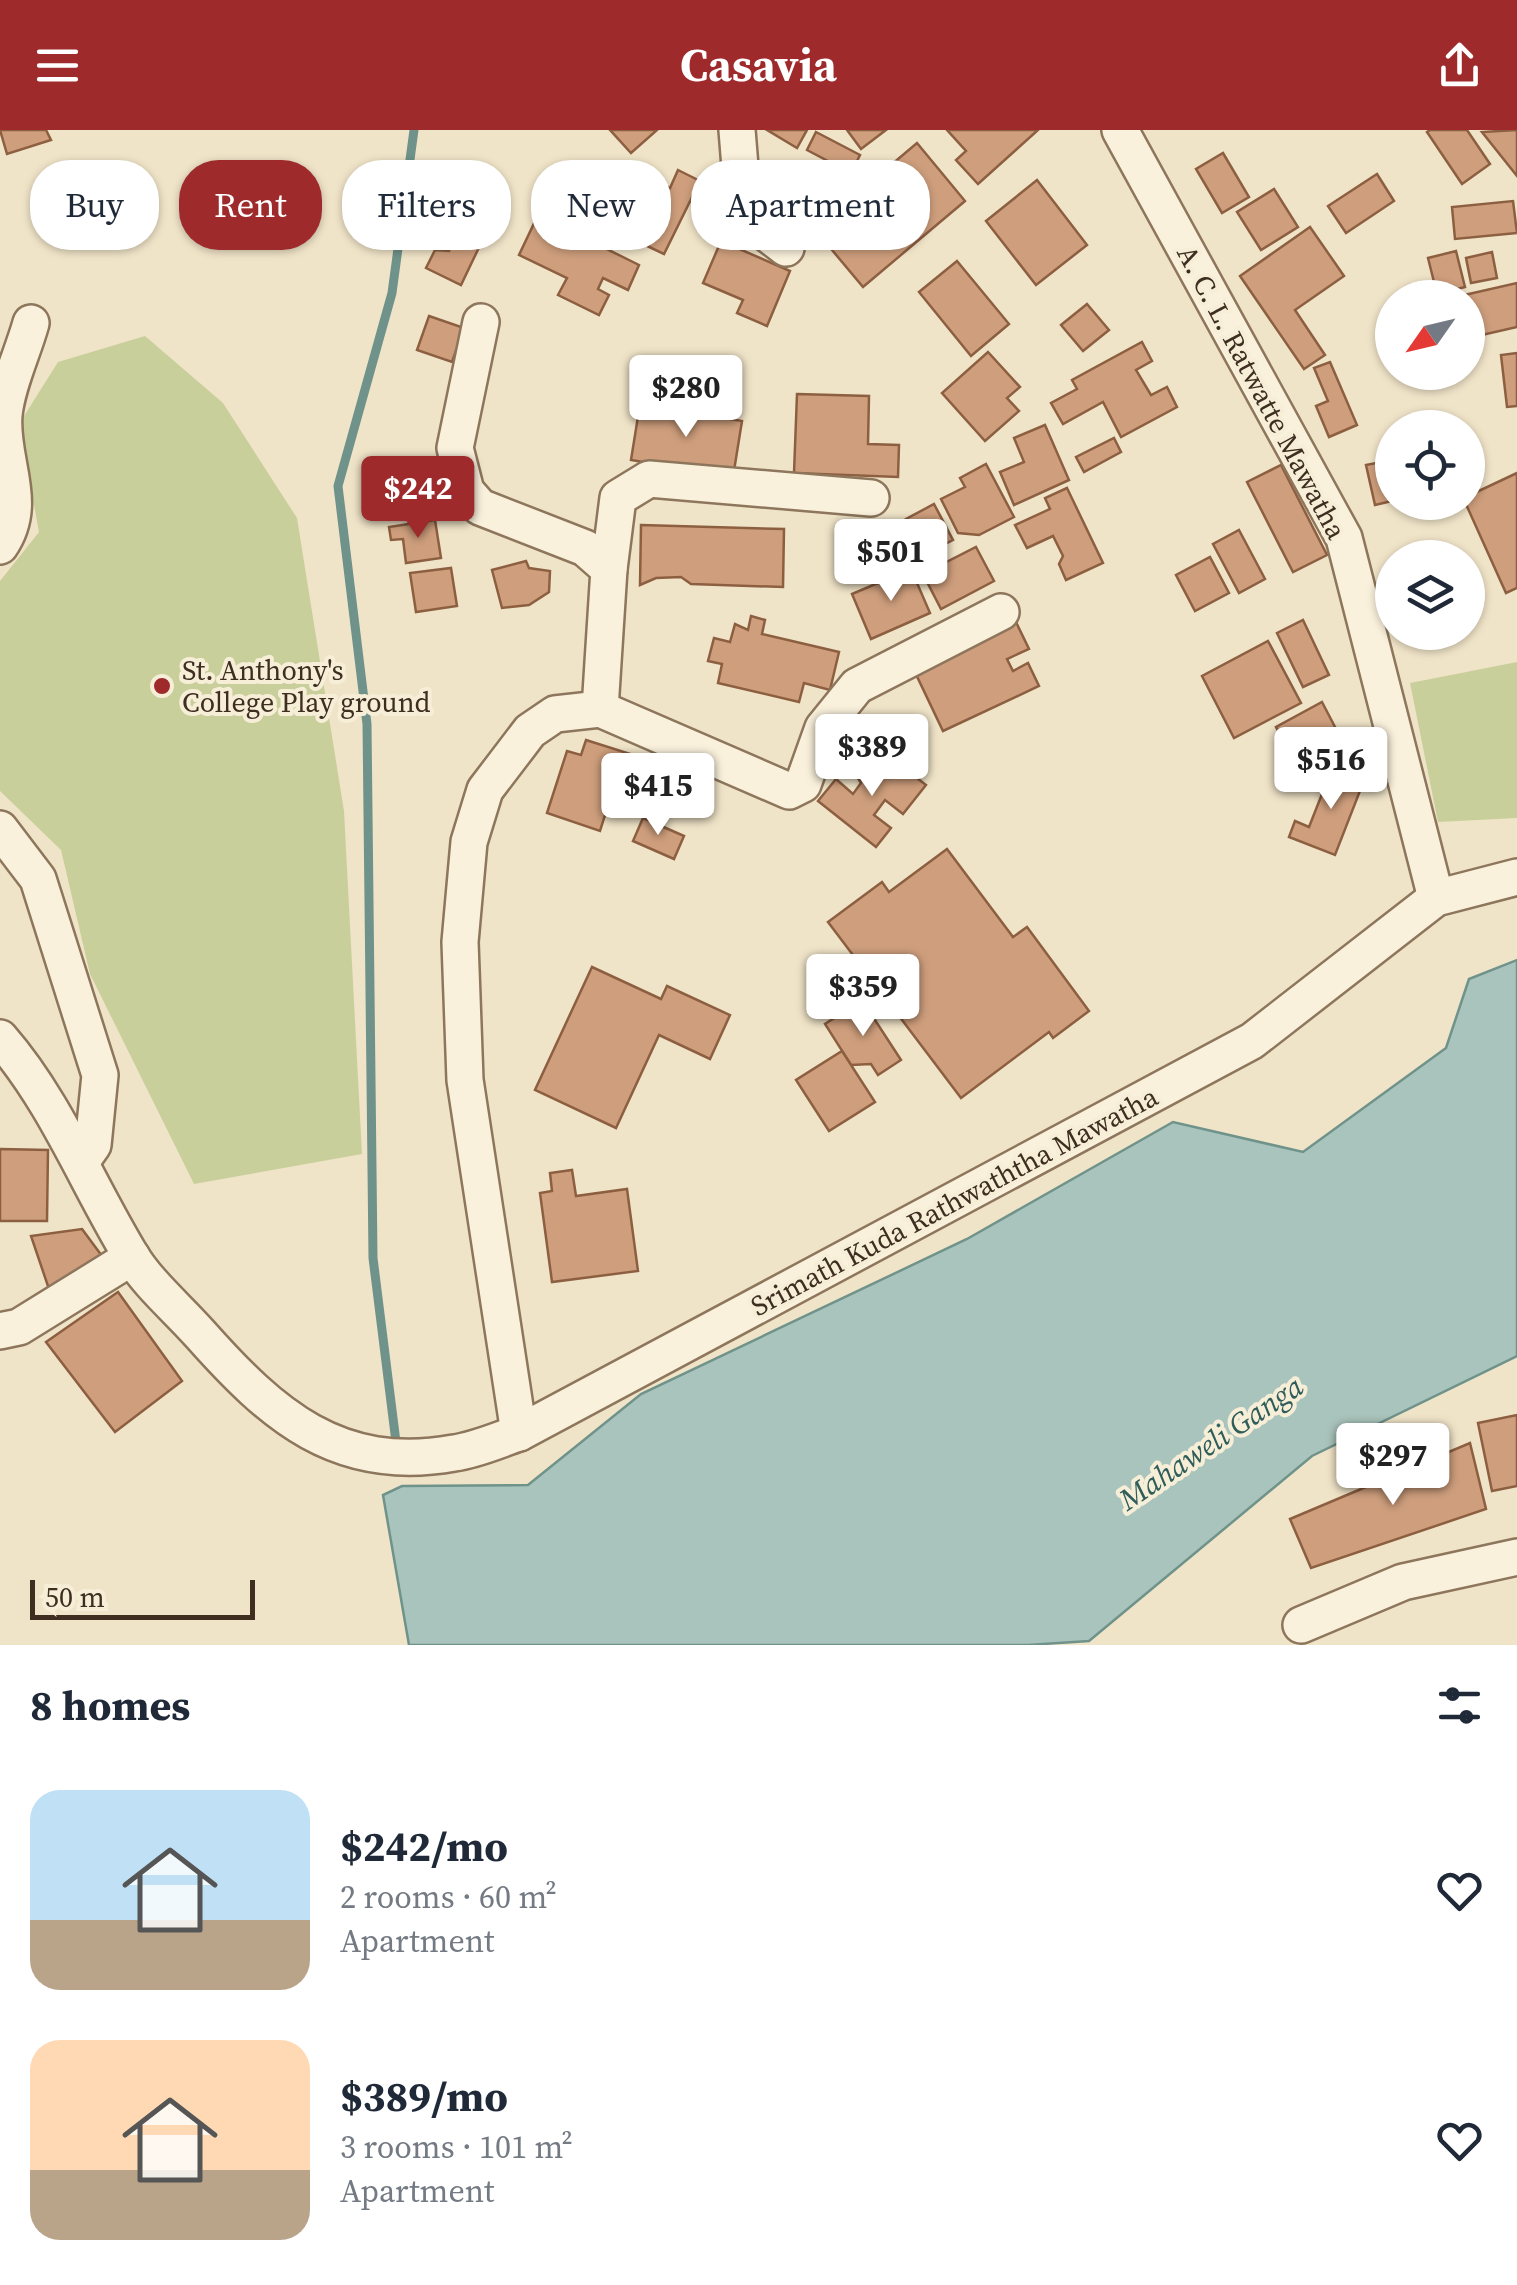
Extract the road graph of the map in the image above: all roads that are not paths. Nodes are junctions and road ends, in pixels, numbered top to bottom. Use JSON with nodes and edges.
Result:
{"nodes":[{"id":1,"x":737,"y":130,"type":"edge"},
{"id":2,"x":1120,"y":130,"type":"edge"},
{"id":3,"x":739,"y":160,"type":"edge"},
{"id":4,"x":480,"y":322,"type":"dead end"},
{"id":5,"x":31,"y":324,"type":"dead end"},
{"id":6,"x":872,"y":498,"type":"dead end"},
{"id":7,"x":0,"y":546,"type":"edge"},
{"id":8,"x":608,"y":569,"type":"junction"},
{"id":9,"x":1001,"y":612,"type":"dead end"},
{"id":10,"x":600,"y":709,"type":"junction"},
{"id":11,"x":0,"y":829,"type":"edge"},
{"id":12,"x":1517,"y":877,"type":"edge"},
{"id":13,"x":1436,"y":898,"type":"junction"},
{"id":14,"x":0,"y":1038,"type":"edge"},
{"id":15,"x":81,"y":1162,"type":"junction"},
{"id":16,"x":132,"y":1257,"type":"junction"},
{"id":17,"x":0,"y":1331,"type":"edge"},
{"id":18,"x":519,"y":1433,"type":"junction"},
{"id":19,"x":1517,"y":1557,"type":"edge"},
{"id":20,"x":1301,"y":1625,"type":"dead end"}],
"edges":[{"from":1,"to":3,"type":"street"},
{"from":2,"to":13,"type":"street","name":"A. C. L. Ratwatte Mawatha"},
{"from":4,"to":8,"type":"street"},
{"from":5,"to":7,"type":"street"},
{"from":6,"to":8,"type":"street"},
{"from":8,"to":10,"type":"street"},
{"from":9,"to":10,"type":"street"},
{"from":10,"to":18,"type":"street"},
{"from":11,"to":15,"type":"street"},
{"from":12,"to":13,"type":"street","name":"Srimath Kuda Rathwaththa Mawatha"},
{"from":13,"to":18,"type":"street","name":"Srimath Kuda Rathwaththa Mawatha"},
{"from":14,"to":15,"type":"street"},
{"from":15,"to":16,"type":"street"},
{"from":16,"to":17,"type":"street"},
{"from":16,"to":18,"type":"street","name":"Srimath Kuda Rathwaththa Mawatha"},
{"from":19,"to":20,"type":"street"}]}
